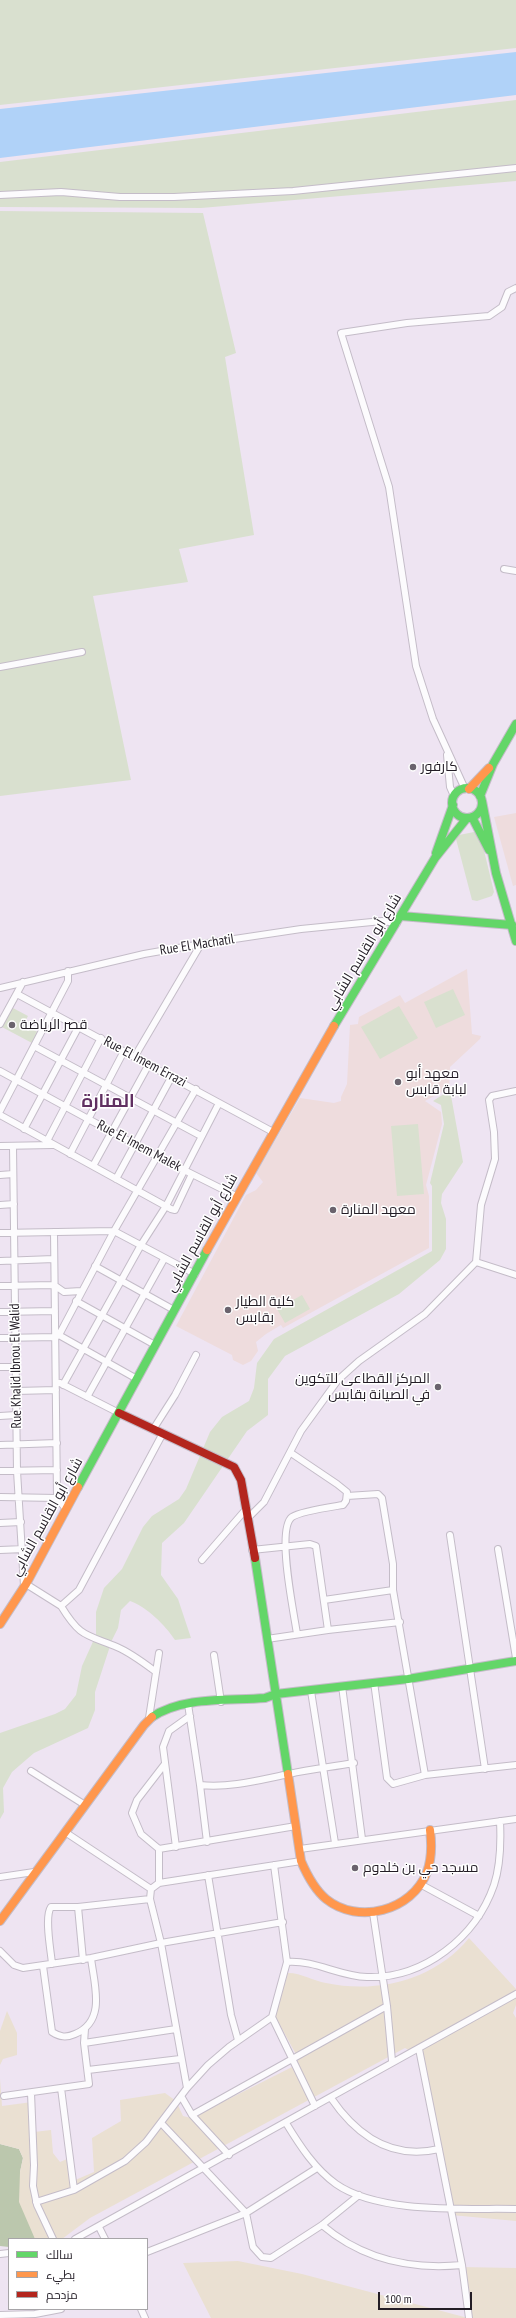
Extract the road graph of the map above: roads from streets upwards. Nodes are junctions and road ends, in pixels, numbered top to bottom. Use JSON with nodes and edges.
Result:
{"nodes":[{"id":1,"x":516,"y":168,"type":"edge"},
{"id":2,"x":0,"y":195,"type":"edge"},
{"id":3,"x":516,"y":288,"type":"edge"},
{"id":4,"x":504,"y":569,"type":"dead end"},
{"id":5,"x":516,"y":571,"type":"edge"},
{"id":6,"x":82,"y":652,"type":"dead end"},
{"id":7,"x":0,"y":667,"type":"edge"},
{"id":8,"x":516,"y":724,"type":"edge"},
{"id":9,"x":446,"y":751,"type":"junction"},
{"id":10,"x":493,"y":764,"type":"junction"},
{"id":11,"x":467,"y":789,"type":"junction"},
{"id":12,"x":454,"y":796,"type":"junction"},
{"id":13,"x":481,"y":799,"type":"junction"},
{"id":14,"x":453,"y":805,"type":"junction"},
{"id":15,"x":470,"y":818,"type":"junction"},
{"id":16,"x":492,"y":856,"type":"junction"},
{"id":17,"x":435,"y":858,"type":"junction"},
{"id":18,"x":399,"y":919,"type":"junction"},
{"id":19,"x":512,"y":925,"type":"junction"},
{"id":20,"x":516,"y":941,"type":"edge"},
{"id":21,"x":201,"y":944,"type":"junction"},
{"id":22,"x":68,"y":972,"type":"junction"},
{"id":23,"x":23,"y":982,"type":"junction"},
{"id":24,"x":0,"y":988,"type":"edge"},
{"id":25,"x":16,"y":994,"type":"junction"},
{"id":26,"x":51,"y":1012,"type":"junction"},
{"id":27,"x":0,"y":1024,"type":"edge"},
{"id":28,"x":79,"y":1026,"type":"junction"},
{"id":29,"x":101,"y":1038,"type":"junction"},
{"id":30,"x":34,"y":1046,"type":"junction"},
{"id":31,"x":124,"y":1051,"type":"junction"},
{"id":32,"x":135,"y":1056,"type":"junction"},
{"id":33,"x":61,"y":1060,"type":"junction"},
{"id":34,"x":149,"y":1064,"type":"junction"},
{"id":35,"x":0,"y":1071,"type":"edge"},
{"id":36,"x":83,"y":1072,"type":"junction"},
{"id":37,"x":172,"y":1076,"type":"junction"},
{"id":38,"x":16,"y":1080,"type":"junction"},
{"id":39,"x":107,"y":1085,"type":"junction"},
{"id":40,"x":196,"y":1089,"type":"junction"},
{"id":41,"x":516,"y":1092,"type":"edge"},
{"id":42,"x":42,"y":1094,"type":"junction"},
{"id":43,"x":130,"y":1098,"type":"junction"},
{"id":44,"x":219,"y":1103,"type":"junction"},
{"id":45,"x":65,"y":1107,"type":"junction"},
{"id":46,"x":153,"y":1109,"type":"junction"},
{"id":47,"x":0,"y":1111,"type":"edge"},
{"id":48,"x":0,"y":1115,"type":"edge"},
{"id":49,"x":88,"y":1120,"type":"junction"},
{"id":50,"x":177,"y":1122,"type":"junction"},
{"id":51,"x":24,"y":1129,"type":"junction"},
{"id":52,"x":112,"y":1132,"type":"junction"},
{"id":53,"x":273,"y":1132,"type":"junction"},
{"id":54,"x":201,"y":1136,"type":"junction"},
{"id":55,"x":47,"y":1141,"type":"junction"},
{"id":56,"x":54,"y":1145,"type":"junction"},
{"id":57,"x":134,"y":1145,"type":"junction"},
{"id":58,"x":0,"y":1146,"type":"edge"},
{"id":59,"x":13,"y":1146,"type":"junction"},
{"id":60,"x":70,"y":1154,"type":"junction"},
{"id":61,"x":158,"y":1157,"type":"junction"},
{"id":62,"x":93,"y":1166,"type":"junction"},
{"id":63,"x":184,"y":1171,"type":"junction"},
{"id":64,"x":13,"y":1174,"type":"junction"},
{"id":65,"x":192,"y":1174,"type":"junction"},
{"id":66,"x":0,"y":1175,"type":"edge"},
{"id":67,"x":116,"y":1179,"type":"junction"},
{"id":68,"x":138,"y":1191,"type":"junction"},
{"id":69,"x":236,"y":1196,"type":"junction"},
{"id":70,"x":14,"y":1204,"type":"junction"},
{"id":71,"x":0,"y":1205,"type":"edge"},
{"id":72,"x":166,"y":1206,"type":"junction"},
{"id":73,"x":114,"y":1230,"type":"junction"},
{"id":74,"x":14,"y":1232,"type":"junction"},
{"id":75,"x":54,"y":1232,"type":"junction"},
{"id":76,"x":0,"y":1233,"type":"edge"},
{"id":77,"x":141,"y":1246,"type":"junction"},
{"id":78,"x":164,"y":1258,"type":"junction"},
{"id":79,"x":54,"y":1259,"type":"junction"},
{"id":80,"x":15,"y":1260,"type":"junction"},
{"id":81,"x":0,"y":1261,"type":"edge"},
{"id":82,"x":476,"y":1262,"type":"junction"},
{"id":83,"x":95,"y":1266,"type":"junction"},
{"id":84,"x":195,"y":1274,"type":"junction"},
{"id":85,"x":516,"y":1275,"type":"edge"},
{"id":86,"x":121,"y":1281,"type":"junction"},
{"id":87,"x":54,"y":1285,"type":"junction"},
{"id":88,"x":0,"y":1286,"type":"edge"},
{"id":89,"x":15,"y":1286,"type":"junction"},
{"id":90,"x":81,"y":1291,"type":"junction"},
{"id":91,"x":144,"y":1294,"type":"junction"},
{"id":92,"x":76,"y":1301,"type":"junction"},
{"id":93,"x":174,"y":1310,"type":"junction"},
{"id":94,"x":55,"y":1311,"type":"junction"},
{"id":95,"x":0,"y":1312,"type":"edge"},
{"id":96,"x":15,"y":1312,"type":"junction"},
{"id":97,"x":102,"y":1316,"type":"junction"},
{"id":98,"x":125,"y":1328,"type":"junction"},
{"id":99,"x":57,"y":1335,"type":"junction"},
{"id":100,"x":16,"y":1337,"type":"junction"},
{"id":101,"x":0,"y":1338,"type":"edge"},
{"id":102,"x":155,"y":1345,"type":"junction"},
{"id":103,"x":83,"y":1349,"type":"junction"},
{"id":104,"x":196,"y":1355,"type":"dead end"},
{"id":105,"x":107,"y":1362,"type":"junction"},
{"id":106,"x":0,"y":1367,"type":"edge"},
{"id":107,"x":16,"y":1367,"type":"junction"},
{"id":108,"x":138,"y":1379,"type":"junction"},
{"id":109,"x":56,"y":1382,"type":"junction"},
{"id":110,"x":63,"y":1385,"type":"junction"},
{"id":111,"x":16,"y":1390,"type":"junction"},
{"id":112,"x":56,"y":1390,"type":"junction"},
{"id":113,"x":87,"y":1397,"type":"junction"},
{"id":114,"x":119,"y":1413,"type":"junction"},
{"id":115,"x":16,"y":1415,"type":"junction"},
{"id":116,"x":0,"y":1416,"type":"edge"},
{"id":117,"x":154,"y":1428,"type":"junction"},
{"id":118,"x":163,"y":1433,"type":"junction"},
{"id":119,"x":57,"y":1443,"type":"junction"},
{"id":120,"x":17,"y":1444,"type":"junction"},
{"id":121,"x":0,"y":1445,"type":"edge"},
{"id":122,"x":291,"y":1453,"type":"junction"},
{"id":123,"x":57,"y":1470,"type":"junction"},
{"id":124,"x":0,"y":1471,"type":"edge"},
{"id":125,"x":17,"y":1471,"type":"junction"},
{"id":126,"x":347,"y":1496,"type":"junction"},
{"id":127,"x":0,"y":1497,"type":"edge"},
{"id":128,"x":18,"y":1497,"type":"junction"},
{"id":129,"x":57,"y":1498,"type":"junction"},
{"id":130,"x":66,"y":1509,"type":"junction"},
{"id":131,"x":248,"y":1512,"type":"junction"},
{"id":132,"x":22,"y":1522,"type":"junction"},
{"id":133,"x":0,"y":1523,"type":"edge"},
{"id":134,"x":450,"y":1535,"type":"dead end"},
{"id":135,"x":284,"y":1547,"type":"junction"},
{"id":136,"x":24,"y":1549,"type":"junction"},
{"id":137,"x":498,"y":1549,"type":"dead end"},
{"id":138,"x":0,"y":1550,"type":"edge"},
{"id":139,"x":252,"y":1550,"type":"junction"},
{"id":140,"x":202,"y":1560,"type":"dead end"},
{"id":141,"x":25,"y":1585,"type":"junction"},
{"id":142,"x":392,"y":1590,"type":"junction"},
{"id":143,"x":324,"y":1600,"type":"junction"},
{"id":144,"x":61,"y":1606,"type":"junction"},
{"id":145,"x":400,"y":1622,"type":"junction"},
{"id":146,"x":0,"y":1624,"type":"edge"},
{"id":147,"x":328,"y":1630,"type":"junction"},
{"id":148,"x":297,"y":1634,"type":"junction"},
{"id":149,"x":267,"y":1639,"type":"junction"},
{"id":150,"x":159,"y":1652,"type":"dead end"},
{"id":151,"x":214,"y":1655,"type":"dead end"},
{"id":152,"x":516,"y":1659,"type":"edge"},
{"id":153,"x":470,"y":1669,"type":"junction"},
{"id":154,"x":156,"y":1672,"type":"junction"},
{"id":155,"x":408,"y":1679,"type":"junction"},
{"id":156,"x":374,"y":1682,"type":"junction"},
{"id":157,"x":342,"y":1686,"type":"junction"},
{"id":158,"x":311,"y":1691,"type":"junction"},
{"id":159,"x":276,"y":1694,"type":"junction"},
{"id":160,"x":220,"y":1702,"type":"junction"},
{"id":161,"x":188,"y":1704,"type":"junction"},
{"id":162,"x":190,"y":1716,"type":"junction"},
{"id":163,"x":149,"y":1718,"type":"junction"},
{"id":164,"x":354,"y":1763,"type":"junction"},
{"id":165,"x":164,"y":1765,"type":"junction"},
{"id":166,"x":516,"y":1765,"type":"edge"},
{"id":167,"x":485,"y":1768,"type":"junction"},
{"id":168,"x":322,"y":1769,"type":"junction"},
{"id":169,"x":31,"y":1771,"type":"dead end"},
{"id":170,"x":289,"y":1774,"type":"junction"},
{"id":171,"x":425,"y":1775,"type":"junction"},
{"id":172,"x":200,"y":1785,"type":"junction"},
{"id":173,"x":85,"y":1805,"type":"junction"},
{"id":174,"x":516,"y":1819,"type":"edge"},
{"id":175,"x":500,"y":1821,"type":"junction"},
{"id":176,"x":296,"y":1826,"type":"junction"},
{"id":177,"x":430,"y":1830,"type":"junction"},
{"id":178,"x":65,"y":1832,"type":"junction"},
{"id":179,"x":362,"y":1840,"type":"junction"},
{"id":180,"x":207,"y":1842,"type":"junction"},
{"id":181,"x":335,"y":1843,"type":"junction"},
{"id":182,"x":176,"y":1847,"type":"junction"},
{"id":183,"x":300,"y":1848,"type":"junction"},
{"id":184,"x":159,"y":1849,"type":"junction"},
{"id":185,"x":301,"y":1861,"type":"junction"},
{"id":186,"x":274,"y":1865,"type":"junction"},
{"id":187,"x":34,"y":1872,"type":"junction"},
{"id":188,"x":208,"y":1875,"type":"junction"},
{"id":189,"x":0,"y":1877,"type":"edge"},
{"id":190,"x":159,"y":1883,"type":"junction"},
{"id":191,"x":420,"y":1884,"type":"junction"},
{"id":192,"x":151,"y":1889,"type":"junction"},
{"id":193,"x":150,"y":1899,"type":"junction"},
{"id":194,"x":78,"y":1907,"type":"junction"},
{"id":195,"x":373,"y":1913,"type":"junction"},
{"id":196,"x":479,"y":1916,"type":"junction"},
{"id":197,"x":0,"y":1921,"type":"edge"},
{"id":198,"x":283,"y":1922,"type":"junction"},
{"id":199,"x":217,"y":1934,"type":"junction"},
{"id":200,"x":161,"y":1943,"type":"junction"},
{"id":201,"x":0,"y":1951,"type":"edge"},
{"id":202,"x":91,"y":1958,"type":"junction"},
{"id":203,"x":83,"y":1960,"type":"junction"},
{"id":204,"x":287,"y":1962,"type":"junction"},
{"id":205,"x":52,"y":1964,"type":"junction"},
{"id":206,"x":43,"y":1966,"type":"junction"},
{"id":207,"x":382,"y":1976,"type":"junction"},
{"id":208,"x":516,"y":1994,"type":"edge"},
{"id":209,"x":387,"y":2006,"type":"junction"},
{"id":210,"x":272,"y":2017,"type":"junction"},
{"id":211,"x":85,"y":2029,"type":"junction"},
{"id":212,"x":176,"y":2030,"type":"junction"},
{"id":213,"x":238,"y":2040,"type":"junction"},
{"id":214,"x":84,"y":2043,"type":"junction"},
{"id":215,"x":420,"y":2049,"type":"junction"},
{"id":216,"x":180,"y":2059,"type":"junction"},
{"id":217,"x":292,"y":2061,"type":"junction"},
{"id":218,"x":392,"y":2061,"type":"junction"},
{"id":219,"x":88,"y":2070,"type":"junction"},
{"id":220,"x":62,"y":2088,"type":"junction"},
{"id":221,"x":187,"y":2088,"type":"junction"},
{"id":222,"x":31,"y":2093,"type":"junction"},
{"id":223,"x":4,"y":2096,"type":"dead end"},
{"id":224,"x":181,"y":2096,"type":"junction"},
{"id":225,"x":331,"y":2098,"type":"junction"},
{"id":226,"x":315,"y":2106,"type":"junction"},
{"id":227,"x":192,"y":2115,"type":"junction"},
{"id":228,"x":162,"y":2124,"type":"junction"},
{"id":229,"x":286,"y":2124,"type":"junction"},
{"id":230,"x":439,"y":2149,"type":"junction"},
{"id":231,"x":229,"y":2155,"type":"junction"},
{"id":232,"x":317,"y":2168,"type":"junction"},
{"id":233,"x":204,"y":2169,"type":"junction"},
{"id":234,"x":74,"y":2190,"type":"junction"},
{"id":235,"x":359,"y":2195,"type":"junction"},
{"id":236,"x":36,"y":2202,"type":"junction"},
{"id":237,"x":450,"y":2208,"type":"junction"},
{"id":238,"x":516,"y":2209,"type":"edge"},
{"id":239,"x":246,"y":2213,"type":"junction"},
{"id":240,"x":322,"y":2225,"type":"junction"},
{"id":241,"x":99,"y":2227,"type":"junction"},
{"id":242,"x":53,"y":2238,"type":"edge"},
{"id":243,"x":77,"y":2238,"type":"edge"},
{"id":244,"x":104,"y":2238,"type":"edge"},
{"id":245,"x":148,"y":2252,"type":"edge"},
{"id":246,"x":462,"y":2265,"type":"junction"},
{"id":247,"x":54,"y":2313,"type":"edge"},
{"id":248,"x":0,"y":2314,"type":"edge"},
{"id":249,"x":469,"y":2318,"type":"edge"}],
"edges":[{"from":1,"to":2,"type":"street"},
{"from":3,"to":9,"type":"street"},
{"from":4,"to":5,"type":"street"},
{"from":6,"to":7,"type":"street"},
{"from":8,"to":10,"type":"street"},
{"from":9,"to":11,"type":"street"},
{"from":9,"to":12,"type":"street"},
{"from":10,"to":11,"type":"street"},
{"from":10,"to":13,"type":"street"},
{"from":11,"to":12,"type":"street"},
{"from":11,"to":13,"type":"street"},
{"from":12,"to":14,"type":"street"},
{"from":13,"to":15,"type":"street"},
{"from":13,"to":16,"type":"street"},
{"from":14,"to":15,"type":"street"},
{"from":14,"to":17,"type":"street","name":"شارع أبو القاسم الشابي"},
{"from":15,"to":16,"type":"street"},
{"from":15,"to":17,"type":"street","name":"شارع أبو القاسم الشابي"},
{"from":16,"to":19,"type":"street"},
{"from":17,"to":18,"type":"street","name":"شارع أبو القاسم الشابي"},
{"from":18,"to":19,"type":"street"},
{"from":18,"to":21,"type":"street","name":"Rue El Machatil"},
{"from":18,"to":53,"type":"street","name":"شارع أبو القاسم الشابي"},
{"from":19,"to":20,"type":"street"},
{"from":21,"to":22,"type":"street","name":"Rue El Machatil"},
{"from":21,"to":32,"type":"street"},
{"from":22,"to":23,"type":"street","name":"Rue El Machatil"},
{"from":22,"to":26,"type":"street"},
{"from":23,"to":24,"type":"street","name":"Rue El Machatil"},
{"from":23,"to":25,"type":"street"},
{"from":25,"to":26,"type":"street","name":"Rue El Imem Errazi"},
{"from":25,"to":27,"type":"street"},
{"from":26,"to":28,"type":"street","name":"Rue El Imem Errazi"},
{"from":26,"to":30,"type":"street"},
{"from":28,"to":29,"type":"street","name":"Rue El Imem Errazi"},
{"from":28,"to":33,"type":"street"},
{"from":29,"to":31,"type":"street","name":"Rue El Imem Errazi"},
{"from":29,"to":36,"type":"street"},
{"from":30,"to":33,"type":"street"},
{"from":30,"to":38,"type":"street"},
{"from":31,"to":32,"type":"street","name":"Rue El Imem Errazi"},
{"from":31,"to":39,"type":"street"},
{"from":32,"to":34,"type":"street","name":"Rue El Imem Errazi"},
{"from":33,"to":36,"type":"street"},
{"from":33,"to":42,"type":"street"},
{"from":34,"to":37,"type":"street","name":"Rue El Imem Errazi"},
{"from":34,"to":43,"type":"street"},
{"from":35,"to":38,"type":"street","name":"Rue El Imem Malek"},
{"from":36,"to":39,"type":"street"},
{"from":36,"to":45,"type":"street"},
{"from":37,"to":40,"type":"street","name":"Rue El Imem Errazi"},
{"from":37,"to":46,"type":"street"},
{"from":38,"to":42,"type":"street","name":"Rue El Imem Malek"},
{"from":38,"to":47,"type":"street"},
{"from":39,"to":43,"type":"street"},
{"from":39,"to":49,"type":"street"},
{"from":40,"to":44,"type":"street","name":"Rue El Imem Errazi"},
{"from":40,"to":50,"type":"street"},
{"from":41,"to":82,"type":"street"},
{"from":42,"to":45,"type":"street","name":"Rue El Imem Malek"},
{"from":42,"to":51,"type":"street"},
{"from":43,"to":46,"type":"street"},
{"from":43,"to":52,"type":"street"},
{"from":44,"to":53,"type":"street","name":"Rue El Imem Errazi"},
{"from":44,"to":54,"type":"street"},
{"from":45,"to":49,"type":"street","name":"Rue El Imem Malek"},
{"from":45,"to":55,"type":"street"},
{"from":46,"to":50,"type":"street"},
{"from":46,"to":57,"type":"street"},
{"from":48,"to":51,"type":"street"},
{"from":49,"to":52,"type":"street","name":"Rue El Imem Malek"},
{"from":49,"to":60,"type":"street"},
{"from":50,"to":54,"type":"street"},
{"from":50,"to":61,"type":"street"},
{"from":51,"to":55,"type":"street"},
{"from":52,"to":57,"type":"street","name":"Rue El Imem Malek"},
{"from":52,"to":62,"type":"street"},
{"from":53,"to":69,"type":"street","name":"شارع أبو القاسم الشابي"},
{"from":54,"to":63,"type":"street"},
{"from":55,"to":56,"type":"street"},
{"from":56,"to":59,"type":"street"},
{"from":56,"to":60,"type":"street"},
{"from":57,"to":61,"type":"street","name":"Rue El Imem Malek"},
{"from":57,"to":67,"type":"street"},
{"from":58,"to":59,"type":"street"},
{"from":59,"to":64,"type":"street","name":"Rue Khalid Ibnou El Walid"},
{"from":60,"to":62,"type":"street"},
{"from":61,"to":63,"type":"street","name":"Rue El Imem Malek"},
{"from":61,"to":68,"type":"street"},
{"from":62,"to":67,"type":"street"},
{"from":63,"to":65,"type":"street","name":"Rue El Imem Malek"},
{"from":63,"to":72,"type":"street"},
{"from":64,"to":66,"type":"street"},
{"from":64,"to":70,"type":"street","name":"Rue Khalid Ibnou El Walid"},
{"from":65,"to":69,"type":"street","name":"Rue El Imem Malek"},
{"from":65,"to":72,"type":"street"},
{"from":67,"to":68,"type":"street"},
{"from":68,"to":72,"type":"street"},
{"from":68,"to":73,"type":"street"},
{"from":69,"to":84,"type":"street","name":"شارع أبو القاسم الشابي"},
{"from":70,"to":71,"type":"street"},
{"from":70,"to":74,"type":"street","name":"Rue Khalid Ibnou El Walid"},
{"from":72,"to":77,"type":"street"},
{"from":73,"to":75,"type":"street"},
{"from":73,"to":77,"type":"street"},
{"from":73,"to":83,"type":"street"},
{"from":74,"to":75,"type":"street"},
{"from":74,"to":76,"type":"street"},
{"from":74,"to":80,"type":"street","name":"Rue Khalid Ibnou El Walid"},
{"from":75,"to":79,"type":"street"},
{"from":77,"to":78,"type":"street"},
{"from":77,"to":86,"type":"street"},
{"from":78,"to":84,"type":"street"},
{"from":78,"to":91,"type":"street"},
{"from":79,"to":80,"type":"street"},
{"from":79,"to":87,"type":"street"},
{"from":80,"to":81,"type":"street"},
{"from":80,"to":89,"type":"street","name":"Rue Khalid Ibnou El Walid"},
{"from":82,"to":85,"type":"street"},
{"from":82,"to":122,"type":"street"},
{"from":83,"to":86,"type":"street"},
{"from":83,"to":90,"type":"street"},
{"from":84,"to":93,"type":"street","name":"شارع أبو القاسم الشابي"},
{"from":86,"to":91,"type":"street"},
{"from":86,"to":97,"type":"street"},
{"from":87,"to":89,"type":"street"},
{"from":87,"to":90,"type":"street"},
{"from":87,"to":94,"type":"street"},
{"from":88,"to":89,"type":"street"},
{"from":89,"to":96,"type":"street","name":"Rue Khalid Ibnou El Walid"},
{"from":90,"to":92,"type":"street"},
{"from":91,"to":93,"type":"street"},
{"from":91,"to":98,"type":"street"},
{"from":92,"to":97,"type":"street"},
{"from":92,"to":99,"type":"street"},
{"from":93,"to":102,"type":"street","name":"شارع أبو القاسم الشابي"},
{"from":94,"to":96,"type":"street"},
{"from":94,"to":99,"type":"street"},
{"from":95,"to":96,"type":"street"},
{"from":96,"to":100,"type":"street","name":"Rue Khalid Ibnou El Walid"},
{"from":97,"to":98,"type":"street"},
{"from":97,"to":103,"type":"street"},
{"from":98,"to":102,"type":"street"},
{"from":98,"to":105,"type":"street"},
{"from":99,"to":100,"type":"street"},
{"from":99,"to":103,"type":"street"},
{"from":99,"to":109,"type":"street"},
{"from":100,"to":101,"type":"street"},
{"from":100,"to":107,"type":"street","name":"Rue Khalid Ibnou El Walid"},
{"from":102,"to":108,"type":"street","name":"شارع أبو القاسم الشابي"},
{"from":103,"to":105,"type":"street"},
{"from":103,"to":110,"type":"street"},
{"from":104,"to":117,"type":"street"},
{"from":105,"to":108,"type":"street"},
{"from":105,"to":113,"type":"street"},
{"from":106,"to":107,"type":"street"},
{"from":107,"to":111,"type":"street","name":"Rue Khalid Ibnou El Walid"},
{"from":108,"to":114,"type":"street","name":"شارع أبو القاسم الشابي"},
{"from":109,"to":110,"type":"street"},
{"from":109,"to":112,"type":"street"},
{"from":110,"to":113,"type":"street"},
{"from":111,"to":112,"type":"street"},
{"from":111,"to":115,"type":"street","name":"Rue Khalid Ibnou El Walid"},
{"from":112,"to":119,"type":"street"},
{"from":113,"to":114,"type":"street"},
{"from":114,"to":117,"type":"street"},
{"from":114,"to":130,"type":"street","name":"شارع أبو القاسم الشابي"},
{"from":115,"to":116,"type":"street"},
{"from":115,"to":120,"type":"street","name":"Rue Khalid Ibnou El Walid"},
{"from":117,"to":118,"type":"street"},
{"from":118,"to":131,"type":"street"},
{"from":118,"to":144,"type":"street"},
{"from":119,"to":120,"type":"street"},
{"from":119,"to":123,"type":"street"},
{"from":120,"to":121,"type":"street"},
{"from":120,"to":125,"type":"street","name":"Rue Khalid Ibnou El Walid"},
{"from":122,"to":126,"type":"street"},
{"from":122,"to":131,"type":"street"},
{"from":123,"to":125,"type":"street"},
{"from":123,"to":129,"type":"street"},
{"from":124,"to":125,"type":"street"},
{"from":125,"to":128,"type":"street","name":"Rue Khalid Ibnou El Walid"},
{"from":126,"to":135,"type":"street"},
{"from":126,"to":142,"type":"street"},
{"from":127,"to":128,"type":"street"},
{"from":128,"to":129,"type":"street"},
{"from":128,"to":132,"type":"street","name":"Rue Khalid Ibnou El Walid"},
{"from":129,"to":130,"type":"street"},
{"from":130,"to":141,"type":"street","name":"شارع أبو القاسم الشابي"},
{"from":131,"to":139,"type":"street"},
{"from":131,"to":140,"type":"street"},
{"from":132,"to":133,"type":"street"},
{"from":132,"to":136,"type":"street","name":"Rue Khalid Ibnou El Walid"},
{"from":134,"to":153,"type":"street"},
{"from":135,"to":139,"type":"street"},
{"from":135,"to":143,"type":"street"},
{"from":135,"to":148,"type":"street"},
{"from":136,"to":138,"type":"street"},
{"from":136,"to":141,"type":"street","name":"Rue Khalid Ibnou El Walid"},
{"from":137,"to":152,"type":"street"},
{"from":139,"to":149,"type":"street"},
{"from":141,"to":144,"type":"street"},
{"from":141,"to":146,"type":"street","name":"شارع أبو القاسم الشابي"},
{"from":142,"to":143,"type":"street"},
{"from":142,"to":145,"type":"street"},
{"from":143,"to":147,"type":"street"},
{"from":144,"to":154,"type":"street"},
{"from":145,"to":147,"type":"street"},
{"from":145,"to":155,"type":"street"},
{"from":147,"to":148,"type":"street"},
{"from":148,"to":149,"type":"street"},
{"from":149,"to":159,"type":"street"},
{"from":150,"to":154,"type":"street"},
{"from":151,"to":160,"type":"street"},
{"from":152,"to":153,"type":"street"},
{"from":153,"to":155,"type":"street"},
{"from":153,"to":167,"type":"street"},
{"from":154,"to":163,"type":"street"},
{"from":155,"to":156,"type":"street"},
{"from":155,"to":171,"type":"street"},
{"from":156,"to":157,"type":"street"},
{"from":156,"to":171,"type":"street"},
{"from":157,"to":158,"type":"street"},
{"from":157,"to":164,"type":"street"},
{"from":158,"to":159,"type":"street"},
{"from":158,"to":168,"type":"street"},
{"from":159,"to":160,"type":"street"},
{"from":159,"to":170,"type":"street"},
{"from":160,"to":161,"type":"street"},
{"from":161,"to":162,"type":"street"},
{"from":161,"to":163,"type":"street"},
{"from":162,"to":165,"type":"street"},
{"from":162,"to":172,"type":"street"},
{"from":163,"to":173,"type":"street"},
{"from":164,"to":168,"type":"street"},
{"from":164,"to":179,"type":"street"},
{"from":165,"to":182,"type":"street"},
{"from":165,"to":184,"type":"street"},
{"from":166,"to":167,"type":"street"},
{"from":167,"to":171,"type":"street"},
{"from":168,"to":170,"type":"street"},
{"from":168,"to":181,"type":"street"},
{"from":169,"to":173,"type":"street"},
{"from":170,"to":172,"type":"street"},
{"from":170,"to":176,"type":"street"},
{"from":172,"to":180,"type":"street"},
{"from":173,"to":178,"type":"street"},
{"from":174,"to":175,"type":"street"},
{"from":175,"to":177,"type":"street"},
{"from":175,"to":196,"type":"street"},
{"from":176,"to":180,"type":"street"},
{"from":176,"to":183,"type":"street"},
{"from":177,"to":179,"type":"street"},
{"from":177,"to":191,"type":"street"},
{"from":178,"to":187,"type":"street"},
{"from":178,"to":192,"type":"street"},
{"from":179,"to":181,"type":"street"},
{"from":180,"to":182,"type":"street"},
{"from":181,"to":183,"type":"street"},
{"from":182,"to":184,"type":"street"},
{"from":183,"to":185,"type":"street"},
{"from":184,"to":190,"type":"street"},
{"from":185,"to":186,"type":"street"},
{"from":185,"to":195,"type":"street"},
{"from":186,"to":188,"type":"street"},
{"from":186,"to":198,"type":"street"},
{"from":187,"to":189,"type":"street"},
{"from":187,"to":197,"type":"street"},
{"from":188,"to":190,"type":"street"},
{"from":188,"to":199,"type":"street"},
{"from":190,"to":192,"type":"street"},
{"from":191,"to":195,"type":"street"},
{"from":191,"to":196,"type":"street"},
{"from":192,"to":193,"type":"street"},
{"from":193,"to":194,"type":"street"},
{"from":193,"to":200,"type":"street"},
{"from":194,"to":203,"type":"street"},
{"from":194,"to":205,"type":"street"},
{"from":195,"to":207,"type":"street"},
{"from":196,"to":207,"type":"street"},
{"from":198,"to":199,"type":"street"},
{"from":198,"to":204,"type":"street"},
{"from":199,"to":200,"type":"street"},
{"from":199,"to":213,"type":"street"},
{"from":200,"to":202,"type":"street"},
{"from":200,"to":212,"type":"street"},
{"from":201,"to":206,"type":"street"},
{"from":202,"to":203,"type":"street"},
{"from":202,"to":211,"type":"street"},
{"from":203,"to":205,"type":"street"},
{"from":204,"to":207,"type":"street"},
{"from":204,"to":210,"type":"street"},
{"from":205,"to":206,"type":"street"},
{"from":206,"to":211,"type":"street"},
{"from":207,"to":209,"type":"street"},
{"from":208,"to":215,"type":"street"},
{"from":209,"to":217,"type":"street"},
{"from":209,"to":218,"type":"street"},
{"from":210,"to":213,"type":"street"},
{"from":210,"to":217,"type":"street"},
{"from":211,"to":214,"type":"street"},
{"from":212,"to":214,"type":"street"},
{"from":212,"to":216,"type":"street"},
{"from":213,"to":221,"type":"street"},
{"from":214,"to":219,"type":"street"},
{"from":215,"to":218,"type":"street"},
{"from":215,"to":230,"type":"street"},
{"from":216,"to":219,"type":"street"},
{"from":216,"to":221,"type":"street"},
{"from":217,"to":226,"type":"street"},
{"from":217,"to":227,"type":"street"},
{"from":218,"to":225,"type":"street"},
{"from":219,"to":220,"type":"street"},
{"from":220,"to":222,"type":"street"},
{"from":220,"to":234,"type":"street"},
{"from":221,"to":224,"type":"street"},
{"from":222,"to":223,"type":"street"},
{"from":222,"to":236,"type":"street"},
{"from":224,"to":227,"type":"street"},
{"from":224,"to":228,"type":"street"},
{"from":225,"to":226,"type":"street"},
{"from":225,"to":230,"type":"street"},
{"from":226,"to":229,"type":"street"},
{"from":227,"to":231,"type":"street"},
{"from":228,"to":233,"type":"street"},
{"from":228,"to":234,"type":"street"},
{"from":229,"to":231,"type":"street"},
{"from":229,"to":232,"type":"street"},
{"from":230,"to":237,"type":"street"},
{"from":231,"to":233,"type":"street"},
{"from":232,"to":235,"type":"street"},
{"from":232,"to":239,"type":"street"},
{"from":233,"to":239,"type":"street"},
{"from":233,"to":241,"type":"street"},
{"from":234,"to":236,"type":"street"},
{"from":235,"to":237,"type":"street"},
{"from":235,"to":240,"type":"street"},
{"from":236,"to":242,"type":"street"},
{"from":237,"to":238,"type":"street"},
{"from":237,"to":246,"type":"street"},
{"from":239,"to":240,"type":"street"},
{"from":239,"to":245,"type":"street"},
{"from":240,"to":246,"type":"street"},
{"from":241,"to":243,"type":"street"},
{"from":241,"to":244,"type":"street"},
{"from":246,"to":249,"type":"street"},
{"from":247,"to":248,"type":"street"}]}
